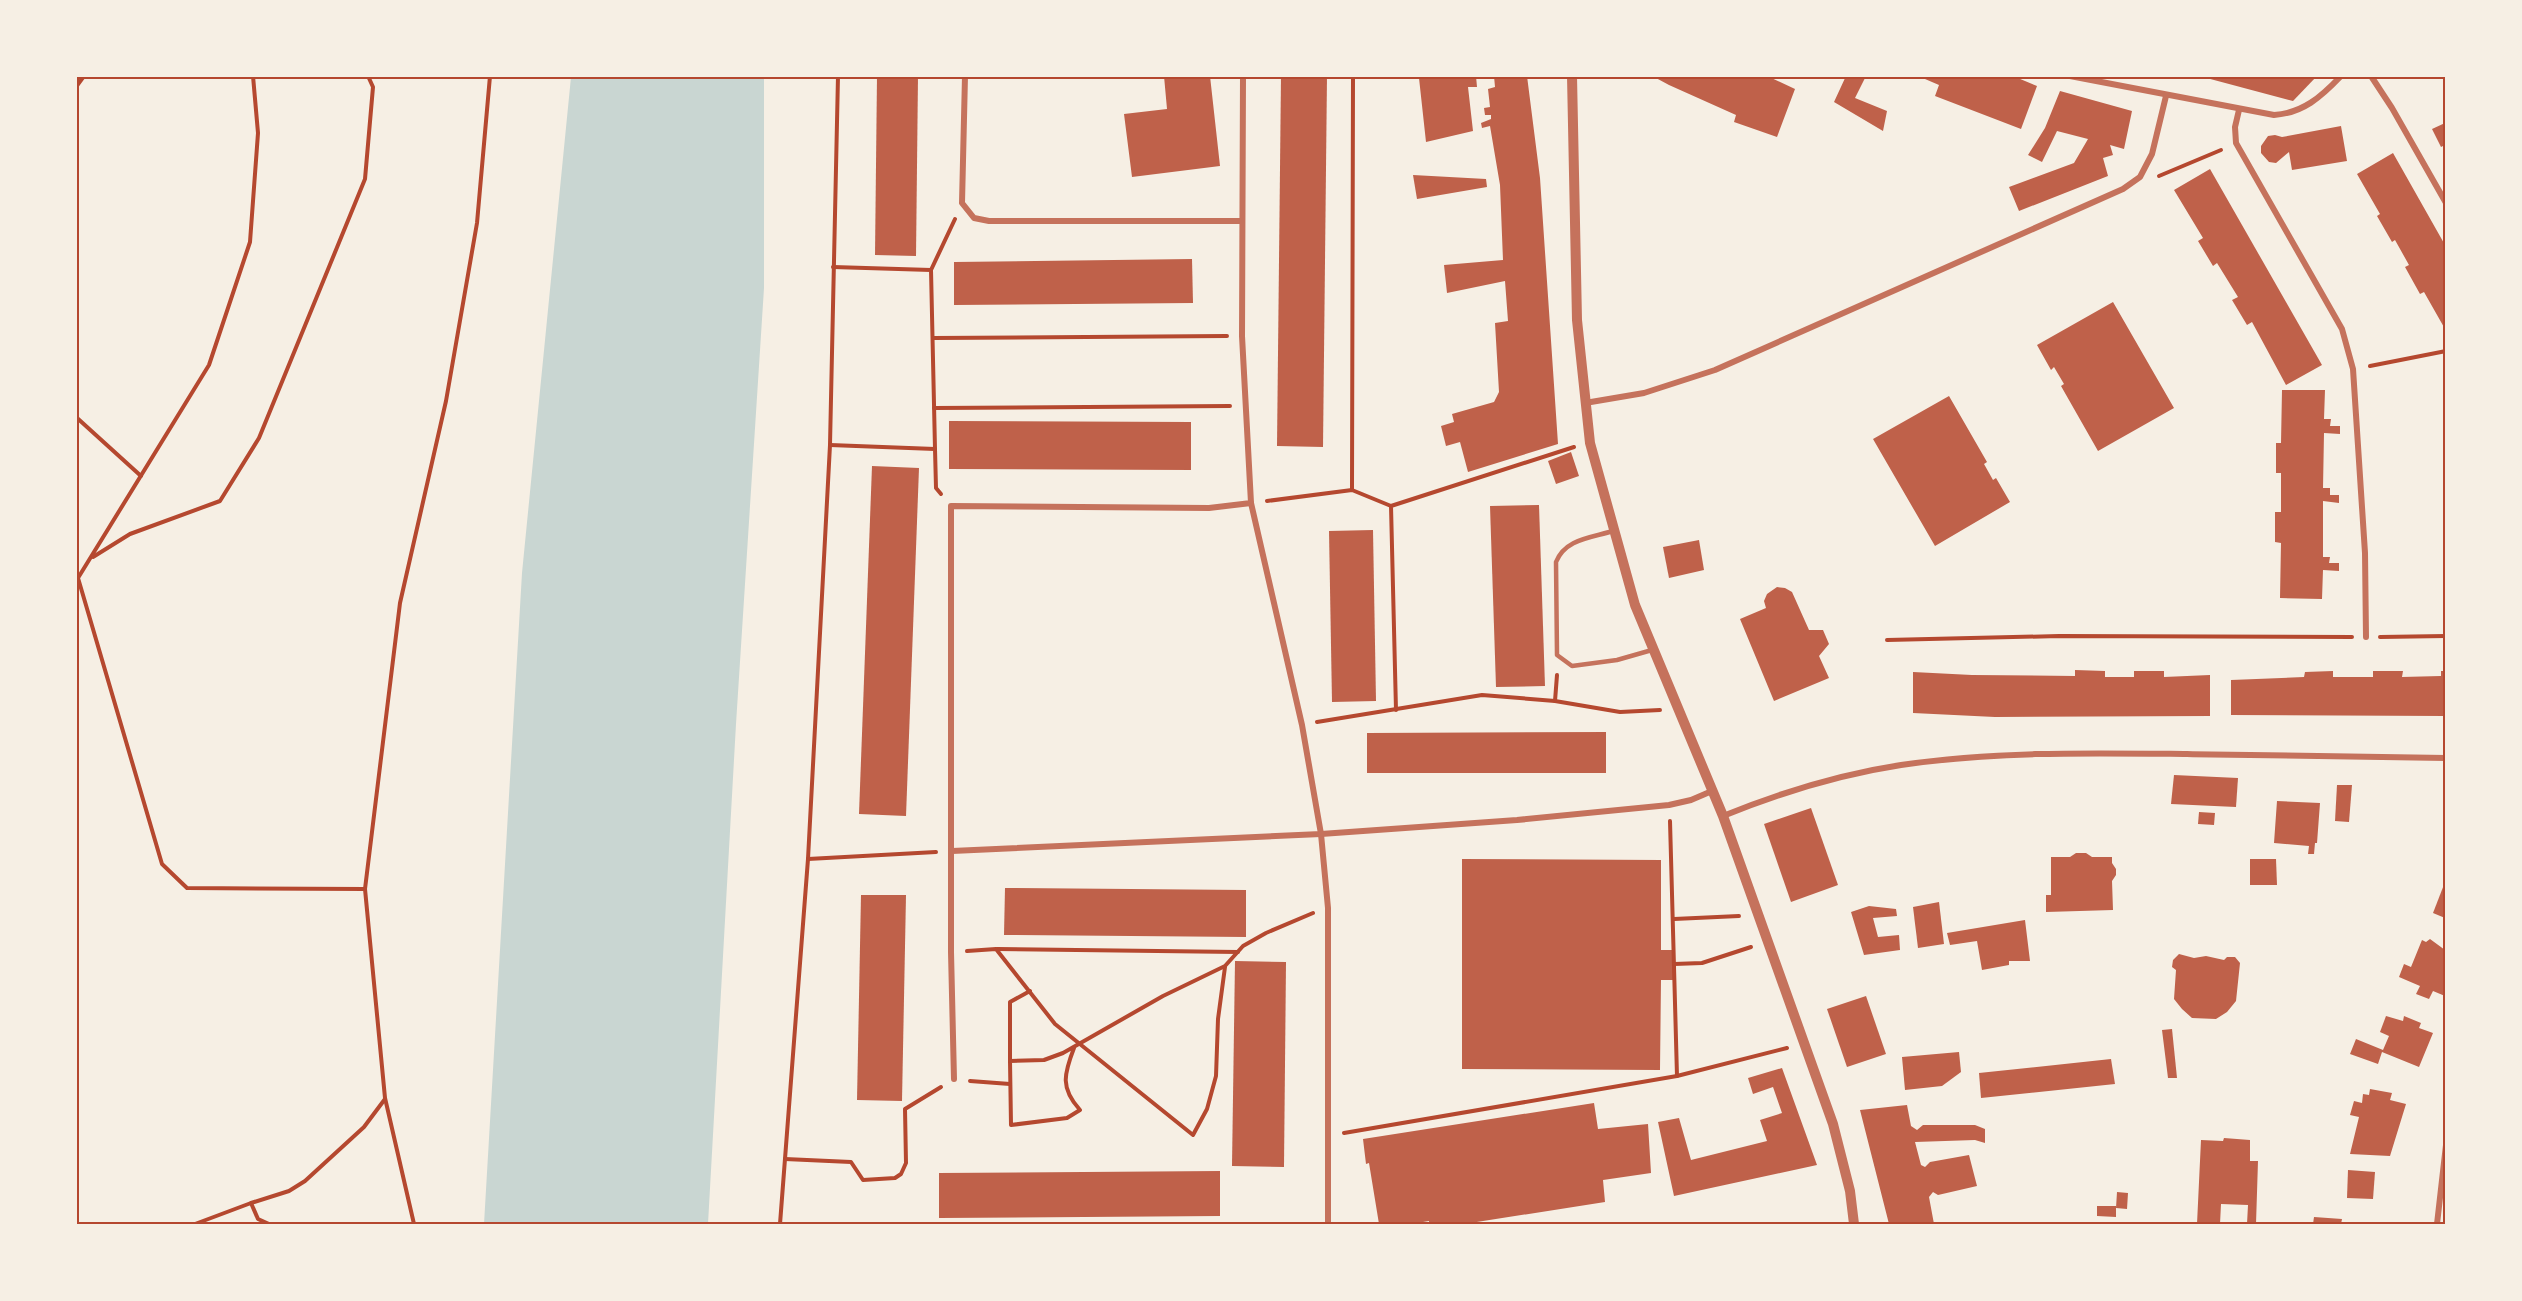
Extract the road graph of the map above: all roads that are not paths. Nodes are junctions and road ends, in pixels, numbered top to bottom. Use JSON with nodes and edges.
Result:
{"nodes":[{"id":1,"x":965,"y":76,"type":"edge"},
{"id":2,"x":1243,"y":76,"type":"edge"},
{"id":3,"x":1572,"y":76,"type":"edge"},
{"id":4,"x":2070,"y":76,"type":"edge"},
{"id":5,"x":2341,"y":76,"type":"edge"},
{"id":6,"x":2371,"y":76,"type":"edge"},
{"id":7,"x":2166,"y":96,"type":"junction"},
{"id":8,"x":2239,"y":110,"type":"junction"},
{"id":9,"x":2445,"y":203,"type":"edge"},
{"id":10,"x":1242,"y":221,"type":"junction"},
{"id":11,"x":1585,"y":403,"type":"junction"},
{"id":12,"x":1251,"y":503,"type":"junction"},
{"id":13,"x":1612,"y":531,"type":"junction"},
{"id":14,"x":2366,"y":637,"type":"road end"},
{"id":15,"x":1654,"y":650,"type":"junction"},
{"id":16,"x":2445,"y":758,"type":"edge"},
{"id":17,"x":1712,"y":790,"type":"junction"},
{"id":18,"x":1723,"y":816,"type":"junction"},
{"id":19,"x":1321,"y":834,"type":"junction"},
{"id":20,"x":952,"y":851,"type":"junction"},
{"id":21,"x":954,"y":1079,"type":"road end"},
{"id":22,"x":2445,"y":1144,"type":"edge"},
{"id":23,"x":1328,"y":1224,"type":"edge"},
{"id":24,"x":1854,"y":1224,"type":"edge"},
{"id":25,"x":2437,"y":1224,"type":"edge"}],
"edges":[{"from":1,"to":10,"type":"street"},
{"from":2,"to":10,"type":"street"},
{"from":3,"to":11,"type":"street"},
{"from":4,"to":7,"type":"street"},
{"from":5,"to":8,"type":"street"},
{"from":6,"to":9,"type":"street"},
{"from":7,"to":8,"type":"street"},
{"from":7,"to":11,"type":"street"},
{"from":8,"to":14,"type":"street"},
{"from":10,"to":12,"type":"street"},
{"from":11,"to":13,"type":"street"},
{"from":12,"to":19,"type":"street"},
{"from":12,"to":20,"type":"street"},
{"from":13,"to":15,"type":"street"},
{"from":13,"to":15,"type":"lane"},
{"from":15,"to":17,"type":"street"},
{"from":16,"to":18,"type":"street"},
{"from":17,"to":18,"type":"street"},
{"from":17,"to":19,"type":"street"},
{"from":18,"to":24,"type":"street"},
{"from":19,"to":20,"type":"street"},
{"from":19,"to":23,"type":"street"},
{"from":20,"to":21,"type":"street"},
{"from":22,"to":25,"type":"street"}]}
